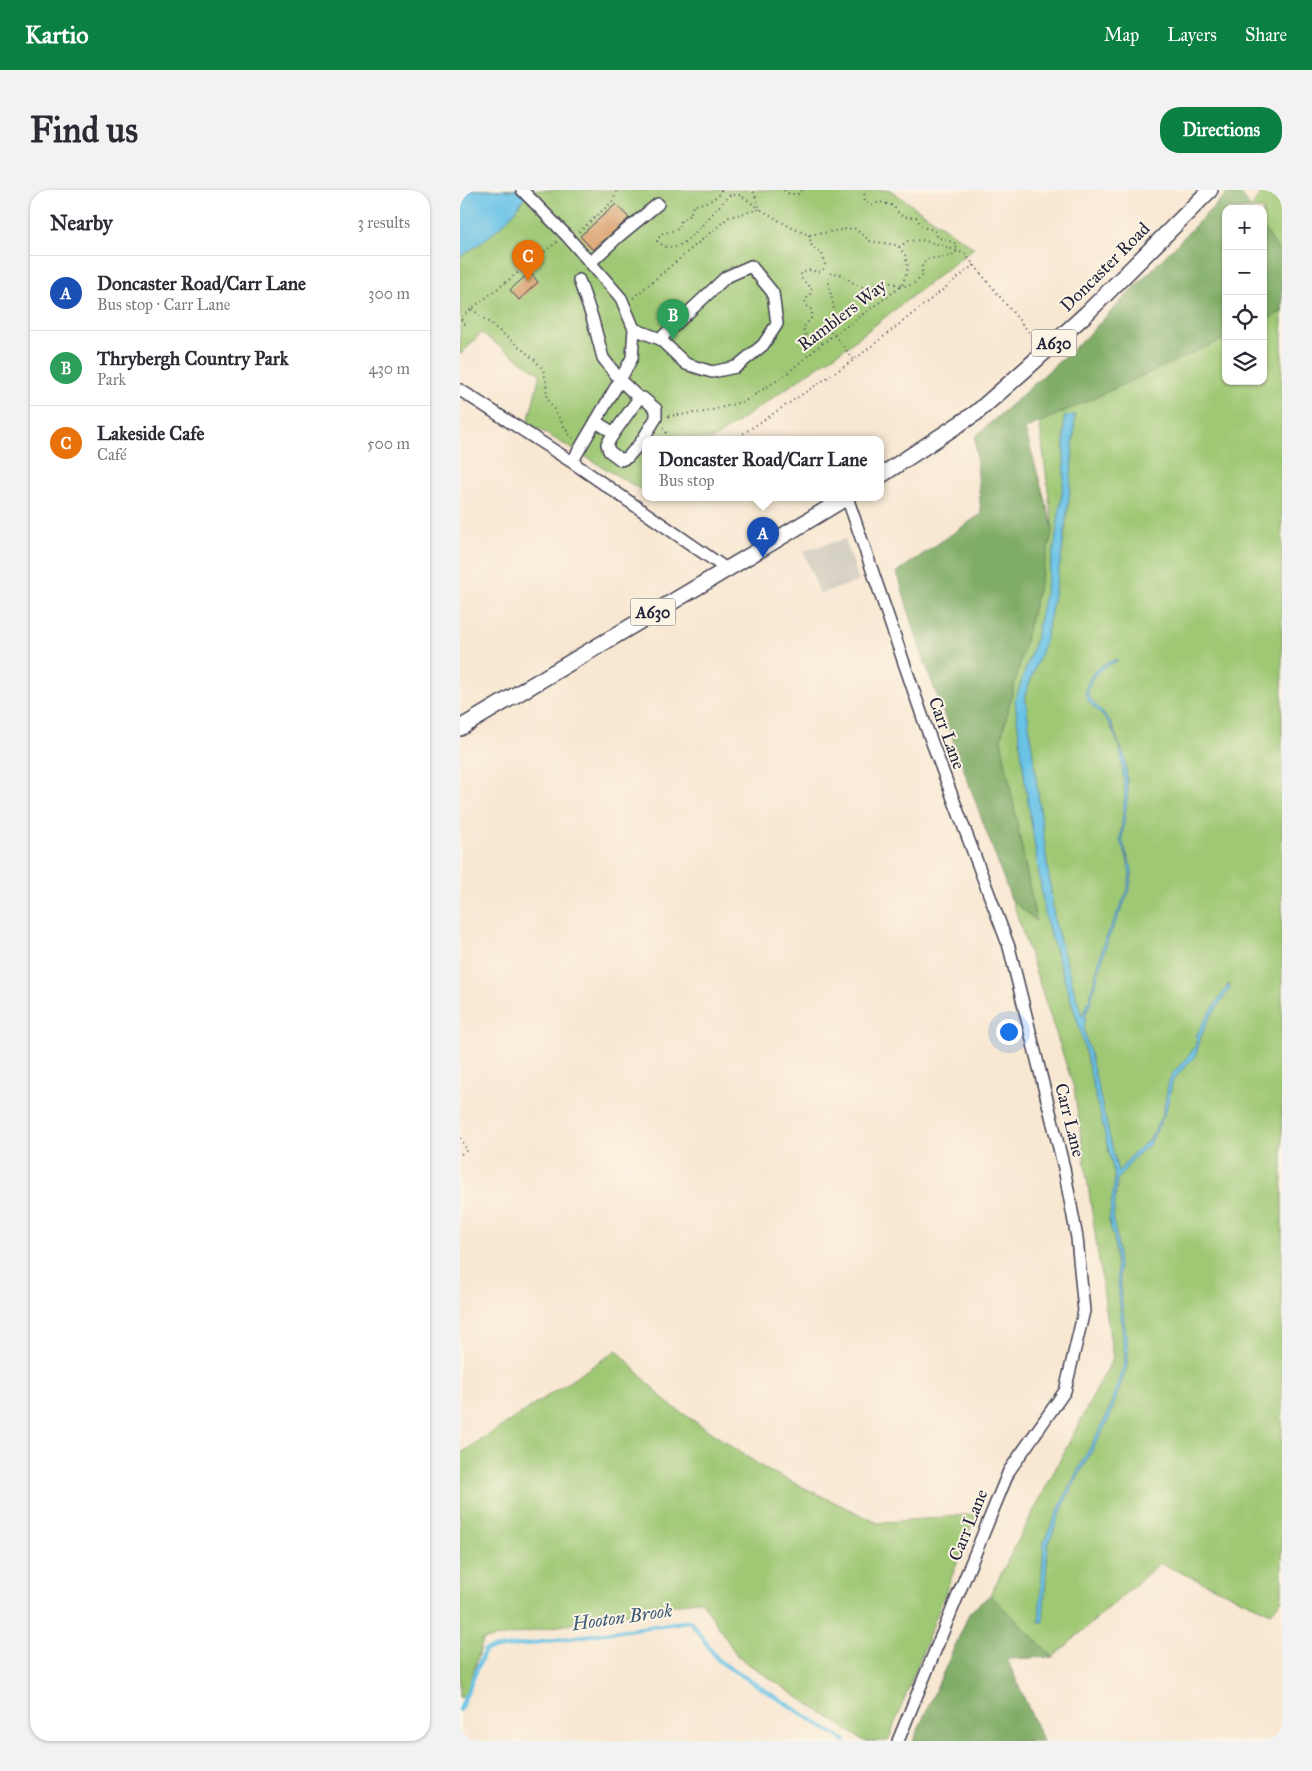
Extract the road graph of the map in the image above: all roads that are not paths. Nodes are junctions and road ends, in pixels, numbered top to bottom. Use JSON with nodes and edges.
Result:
{"nodes":[{"id":1,"x":522,"y":190,"type":"edge"},
{"id":2,"x":1210,"y":190,"type":"edge"},
{"id":3,"x":658,"y":204,"type":"dead end"},
{"id":4,"x":590,"y":263,"type":"junction"},
{"id":5,"x":579,"y":280,"type":"dead end"},
{"id":6,"x":634,"y":330,"type":"junction"},
{"id":7,"x":660,"y":339,"type":"junction"},
{"id":8,"x":620,"y":380,"type":"junction"},
{"id":9,"x":460,"y":390,"type":"edge"},
{"id":10,"x":639,"y":398,"type":"junction"},
{"id":11,"x":596,"y":422,"type":"junction"},
{"id":12,"x":614,"y":433,"type":"junction"},
{"id":13,"x":643,"y":436,"type":"edge"},
{"id":14,"x":642,"y":438,"type":"edge"},
{"id":15,"x":572,"y":462,"type":"junction"},
{"id":16,"x":884,"y":473,"type":"edge"},
{"id":17,"x":840,"y":501,"type":"edge"},
{"id":18,"x":848,"y":501,"type":"edge"},
{"id":19,"x":728,"y":570,"type":"junction"},
{"id":20,"x":460,"y":728,"type":"edge"},
{"id":21,"x":898,"y":1741,"type":"edge"}],
"edges":[{"from":1,"to":4,"type":"street"},
{"from":2,"to":16,"type":"main road","name":"Doncaster Road","number":"A630"},
{"from":3,"to":4,"type":"street"},
{"from":4,"to":6,"type":"street"},
{"from":5,"to":8,"type":"street"},
{"from":6,"to":7,"type":"street"},
{"from":6,"to":8,"type":"street"},
{"from":7,"to":7,"type":"street"},
{"from":8,"to":10,"type":"street"},
{"from":8,"to":11,"type":"street"},
{"from":9,"to":15,"type":"street"},
{"from":10,"to":12,"type":"street"},
{"from":10,"to":13,"type":"street"},
{"from":11,"to":12,"type":"street"},
{"from":11,"to":15,"type":"street"},
{"from":12,"to":14,"type":"street"},
{"from":15,"to":19,"type":"street"},
{"from":17,"to":19,"type":"main road","number":"A630"},
{"from":18,"to":21,"type":"street","name":"Carr Lane"},
{"from":19,"to":20,"type":"main road","number":"A630"}]}
